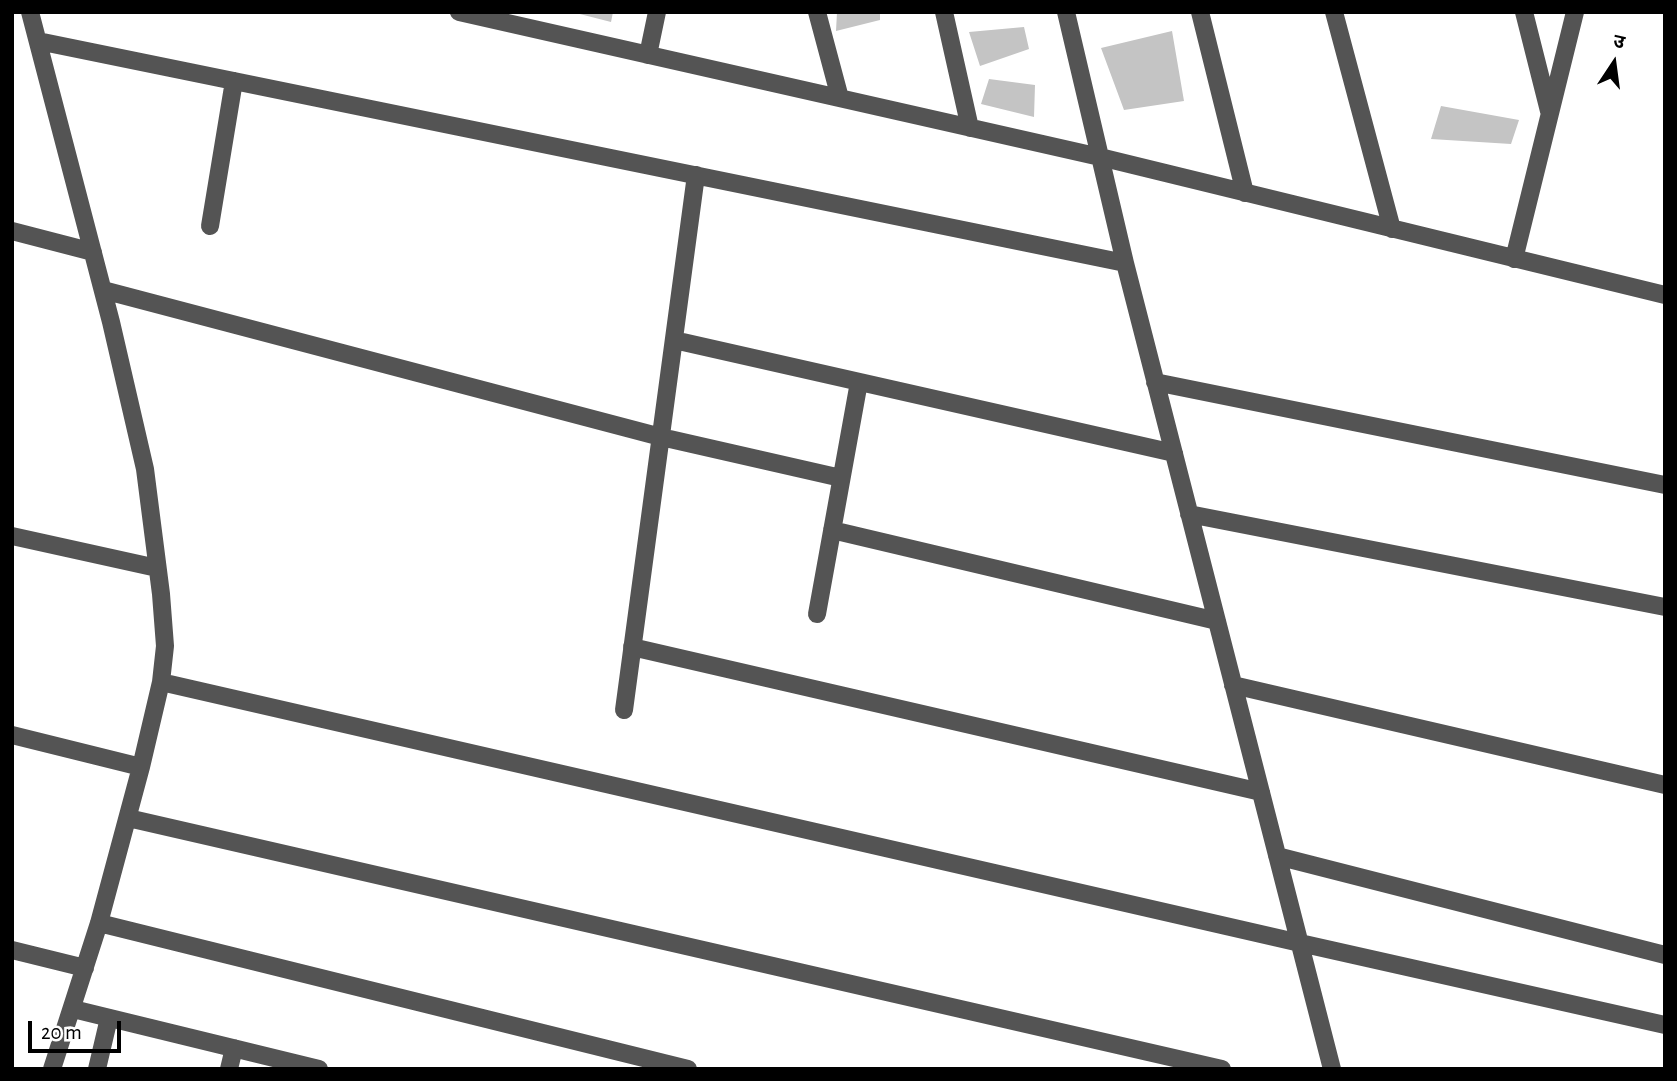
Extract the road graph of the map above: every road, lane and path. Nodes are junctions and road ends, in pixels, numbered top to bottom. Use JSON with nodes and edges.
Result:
{"nodes":[{"id":1,"x":30,"y":12,"type":"edge"},
{"id":2,"x":459,"y":12,"type":"edge"},
{"id":3,"x":657,"y":12,"type":"edge"},
{"id":4,"x":817,"y":12,"type":"edge"},
{"id":5,"x":944,"y":12,"type":"edge"},
{"id":6,"x":1066,"y":12,"type":"edge"},
{"id":7,"x":1200,"y":12,"type":"edge"},
{"id":8,"x":1334,"y":12,"type":"edge"},
{"id":9,"x":1524,"y":12,"type":"edge"},
{"id":10,"x":1575,"y":12,"type":"edge"},
{"id":11,"x":489,"y":15,"type":"edge"},
{"id":12,"x":38,"y":41,"type":"junction"},
{"id":13,"x":648,"y":55,"type":"junction"},
{"id":14,"x":234,"y":81,"type":"junction"},
{"id":15,"x":840,"y":98,"type":"junction"},
{"id":16,"x":1550,"y":117,"type":"junction"},
{"id":17,"x":970,"y":128,"type":"junction"},
{"id":18,"x":1100,"y":157,"type":"junction"},
{"id":19,"x":696,"y":176,"type":"junction"},
{"id":20,"x":1245,"y":193,"type":"junction"},
{"id":21,"x":210,"y":226,"type":"dead end"},
{"id":22,"x":1392,"y":229,"type":"junction"},
{"id":23,"x":12,"y":231,"type":"edge"},
{"id":24,"x":93,"y":252,"type":"junction"},
{"id":25,"x":1514,"y":259,"type":"junction"},
{"id":26,"x":1125,"y":264,"type":"junction"},
{"id":27,"x":103,"y":290,"type":"junction"},
{"id":28,"x":1665,"y":295,"type":"edge"},
{"id":29,"x":674,"y":340,"type":"junction"},
{"id":30,"x":859,"y":382,"type":"junction"},
{"id":31,"x":1156,"y":382,"type":"junction"},
{"id":32,"x":660,"y":437,"type":"junction"},
{"id":33,"x":1174,"y":453,"type":"junction"},
{"id":34,"x":841,"y":478,"type":"junction"},
{"id":35,"x":1665,"y":485,"type":"edge"},
{"id":36,"x":1189,"y":514,"type":"junction"},
{"id":37,"x":832,"y":530,"type":"junction"},
{"id":38,"x":12,"y":536,"type":"edge"},
{"id":39,"x":157,"y":568,"type":"junction"},
{"id":40,"x":1665,"y":607,"type":"edge"},
{"id":41,"x":817,"y":614,"type":"dead end"},
{"id":42,"x":1217,"y":621,"type":"junction"},
{"id":43,"x":632,"y":647,"type":"junction"},
{"id":44,"x":161,"y":682,"type":"junction"},
{"id":45,"x":1233,"y":685,"type":"junction"},
{"id":46,"x":624,"y":710,"type":"dead end"},
{"id":47,"x":12,"y":734,"type":"edge"},
{"id":48,"x":141,"y":767,"type":"junction"},
{"id":49,"x":1665,"y":785,"type":"edge"},
{"id":50,"x":1261,"y":792,"type":"junction"},
{"id":51,"x":128,"y":818,"type":"junction"},
{"id":52,"x":1277,"y":856,"type":"junction"},
{"id":53,"x":99,"y":923,"type":"junction"},
{"id":54,"x":1300,"y":943,"type":"junction"},
{"id":55,"x":12,"y":950,"type":"edge"},
{"id":56,"x":1665,"y":955,"type":"edge"},
{"id":57,"x":85,"y":968,"type":"junction"},
{"id":58,"x":73,"y":1009,"type":"junction"},
{"id":59,"x":109,"y":1018,"type":"junction"},
{"id":60,"x":1665,"y":1025,"type":"edge"},
{"id":61,"x":234,"y":1048,"type":"junction"},
{"id":62,"x":52,"y":1069,"type":"edge"},
{"id":63,"x":97,"y":1069,"type":"edge"},
{"id":64,"x":229,"y":1069,"type":"edge"},
{"id":65,"x":318,"y":1069,"type":"edge"},
{"id":66,"x":688,"y":1069,"type":"edge"},
{"id":67,"x":1222,"y":1069,"type":"edge"},
{"id":68,"x":1332,"y":1069,"type":"edge"}],
"edges":[{"from":1,"to":12,"type":"street"},
{"from":2,"to":11,"type":"street"},
{"from":3,"to":13,"type":"street"},
{"from":4,"to":15,"type":"street"},
{"from":5,"to":17,"type":"street"},
{"from":6,"to":18,"type":"street"},
{"from":7,"to":20,"type":"street"},
{"from":8,"to":22,"type":"street"},
{"from":9,"to":16,"type":"street"},
{"from":10,"to":16,"type":"street"},
{"from":11,"to":13,"type":"street"},
{"from":12,"to":14,"type":"street"},
{"from":12,"to":24,"type":"street"},
{"from":13,"to":15,"type":"street"},
{"from":14,"to":19,"type":"street"},
{"from":14,"to":21,"type":"street"},
{"from":15,"to":17,"type":"street"},
{"from":16,"to":25,"type":"street"},
{"from":17,"to":18,"type":"street"},
{"from":18,"to":20,"type":"street"},
{"from":18,"to":26,"type":"street"},
{"from":19,"to":26,"type":"street"},
{"from":19,"to":29,"type":"street"},
{"from":20,"to":22,"type":"street"},
{"from":22,"to":25,"type":"street"},
{"from":23,"to":24,"type":"street"},
{"from":24,"to":27,"type":"street"},
{"from":25,"to":28,"type":"street"},
{"from":26,"to":31,"type":"street"},
{"from":27,"to":32,"type":"street"},
{"from":27,"to":39,"type":"street"},
{"from":29,"to":30,"type":"street"},
{"from":29,"to":32,"type":"street"},
{"from":30,"to":33,"type":"street"},
{"from":30,"to":34,"type":"street"},
{"from":31,"to":33,"type":"street"},
{"from":31,"to":35,"type":"street"},
{"from":32,"to":34,"type":"street"},
{"from":32,"to":43,"type":"street"},
{"from":33,"to":36,"type":"street"},
{"from":34,"to":37,"type":"street"},
{"from":36,"to":40,"type":"street"},
{"from":36,"to":42,"type":"street"},
{"from":37,"to":41,"type":"street"},
{"from":37,"to":42,"type":"street"},
{"from":38,"to":39,"type":"street"},
{"from":39,"to":44,"type":"street"},
{"from":42,"to":45,"type":"street"},
{"from":43,"to":46,"type":"street"},
{"from":43,"to":50,"type":"street"},
{"from":44,"to":48,"type":"street"},
{"from":44,"to":54,"type":"street"},
{"from":45,"to":49,"type":"street"},
{"from":45,"to":50,"type":"street"},
{"from":47,"to":48,"type":"street"},
{"from":48,"to":51,"type":"street"},
{"from":50,"to":52,"type":"street"},
{"from":51,"to":53,"type":"street"},
{"from":51,"to":67,"type":"street"},
{"from":52,"to":54,"type":"street"},
{"from":52,"to":56,"type":"street"},
{"from":53,"to":57,"type":"street"},
{"from":53,"to":66,"type":"street"},
{"from":54,"to":60,"type":"street"},
{"from":54,"to":68,"type":"street"},
{"from":55,"to":57,"type":"street"},
{"from":57,"to":58,"type":"street"},
{"from":58,"to":59,"type":"street"},
{"from":58,"to":62,"type":"street"},
{"from":59,"to":61,"type":"street"},
{"from":59,"to":63,"type":"street"},
{"from":61,"to":64,"type":"street"},
{"from":61,"to":65,"type":"street"}]}
